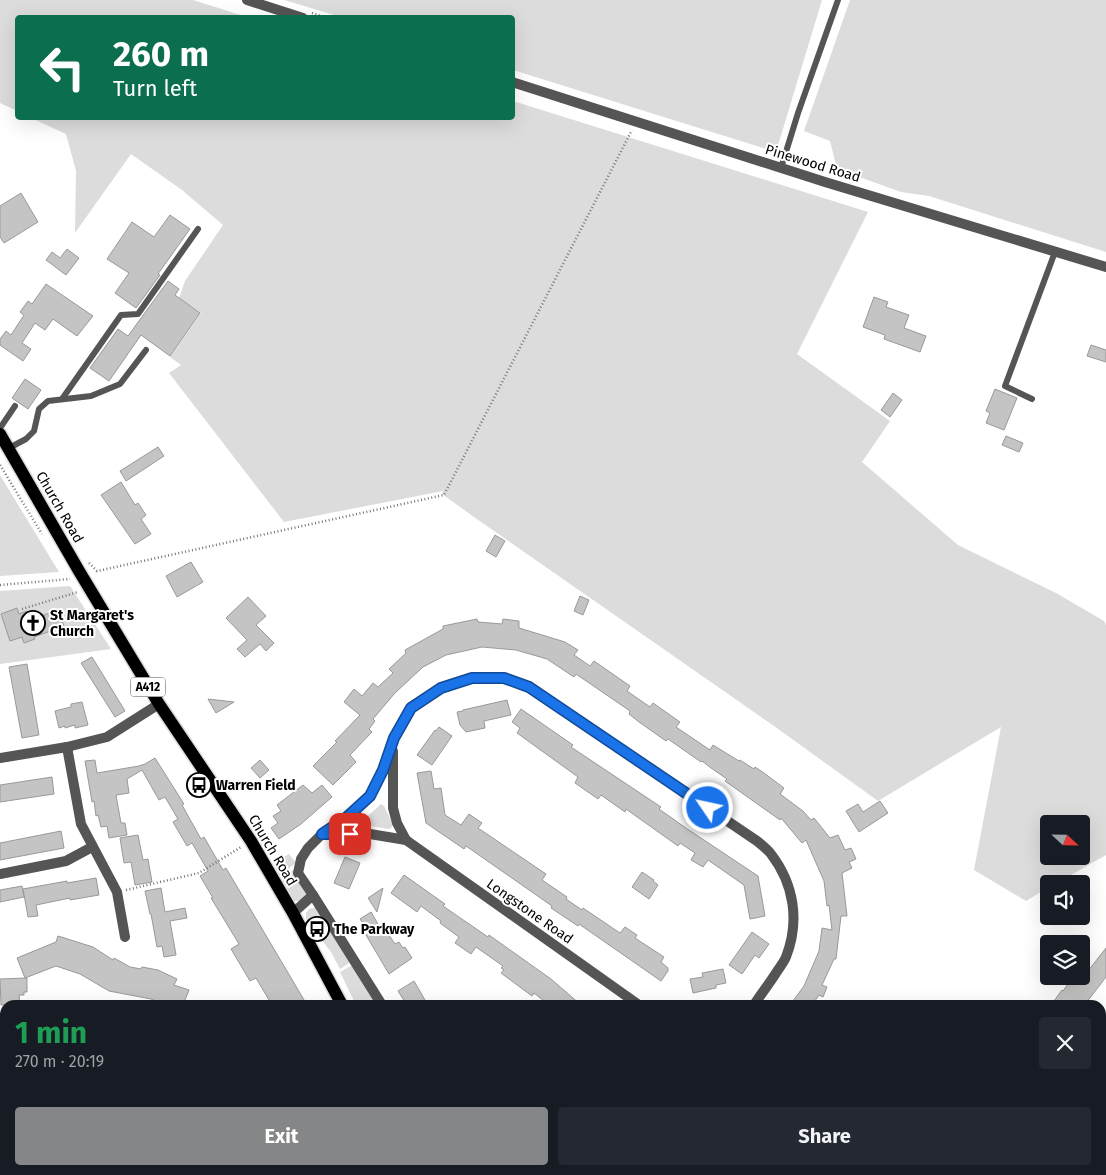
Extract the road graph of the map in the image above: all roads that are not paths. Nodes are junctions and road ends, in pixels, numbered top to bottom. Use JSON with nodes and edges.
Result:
{"nodes":[{"id":1,"x":247,"y":0,"type":"edge"},
{"id":2,"x":838,"y":0,"type":"edge"},
{"id":3,"x":294,"y":15,"type":"edge"},
{"id":4,"x":515,"y":83,"type":"edge"},
{"id":5,"x":781,"y":168,"type":"junction"},
{"id":6,"x":198,"y":229,"type":"dead end"},
{"id":7,"x":1055,"y":252,"type":"junction"},
{"id":8,"x":1106,"y":267,"type":"edge"},
{"id":9,"x":146,"y":350,"type":"dead end"},
{"id":10,"x":62,"y":399,"type":"junction"},
{"id":11,"x":1032,"y":399,"type":"dead end"},
{"id":12,"x":15,"y":406,"type":"dead end"},
{"id":13,"x":0,"y":428,"type":"edge"},
{"id":14,"x":0,"y":434,"type":"edge"},
{"id":15,"x":9,"y":448,"type":"junction"},
{"id":16,"x":158,"y":704,"type":"junction"},
{"id":17,"x":394,"y":738,"type":"junction"},
{"id":18,"x":67,"y":747,"type":"junction"},
{"id":19,"x":0,"y":756,"type":"edge"},
{"id":20,"x":322,"y":834,"type":"junction"},
{"id":21,"x":406,"y":840,"type":"junction"},
{"id":22,"x":92,"y":847,"type":"junction"},
{"id":23,"x":0,"y":874,"type":"edge"},
{"id":24,"x":313,"y":895,"type":"junction"},
{"id":25,"x":293,"y":912,"type":"junction"},
{"id":26,"x":125,"y":937,"type":"dead end"},
{"id":27,"x":761,"y":995,"type":"junction"},
{"id":28,"x":339,"y":1000,"type":"edge"},
{"id":29,"x":379,"y":1000,"type":"edge"},
{"id":30,"x":632,"y":1000,"type":"edge"},
{"id":31,"x":753,"y":1000,"type":"edge"},
{"id":32,"x":758,"y":1000,"type":"edge"}],
"edges":[{"from":1,"to":3,"type":"street"},
{"from":2,"to":5,"type":"lane"},
{"from":4,"to":5,"type":"street","name":"Pinewood Road"},
{"from":5,"to":7,"type":"street","name":"Pinewood Road"},
{"from":6,"to":10,"type":"lane"},
{"from":7,"to":8,"type":"street","name":"Pinewood Road"},
{"from":7,"to":11,"type":"lane"},
{"from":9,"to":10,"type":"lane"},
{"from":10,"to":15,"type":"lane"},
{"from":12,"to":13,"type":"lane"},
{"from":14,"to":15,"type":"main road","name":"Church Road","number":"A412"},
{"from":15,"to":16,"type":"main road","name":"Church Road","number":"A412"},
{"from":16,"to":18,"type":"street"},
{"from":16,"to":25,"type":"main road","name":"Church Road","number":"A412"},
{"from":17,"to":20,"type":"street"},
{"from":17,"to":21,"type":"street"},
{"from":17,"to":27,"type":"street"},
{"from":18,"to":19,"type":"street"},
{"from":18,"to":22,"type":"street"},
{"from":20,"to":21,"type":"street"},
{"from":20,"to":24,"type":"street","name":"Church Road"},
{"from":21,"to":30,"type":"street","name":"Longstone Road"},
{"from":22,"to":23,"type":"street"},
{"from":22,"to":26,"type":"street"},
{"from":24,"to":25,"type":"street"},
{"from":24,"to":29,"type":"street","name":"Church Road"},
{"from":25,"to":28,"type":"main road","name":"Church Road","number":"A412"},
{"from":27,"to":31,"type":"street"},
{"from":27,"to":32,"type":"street"}]}
